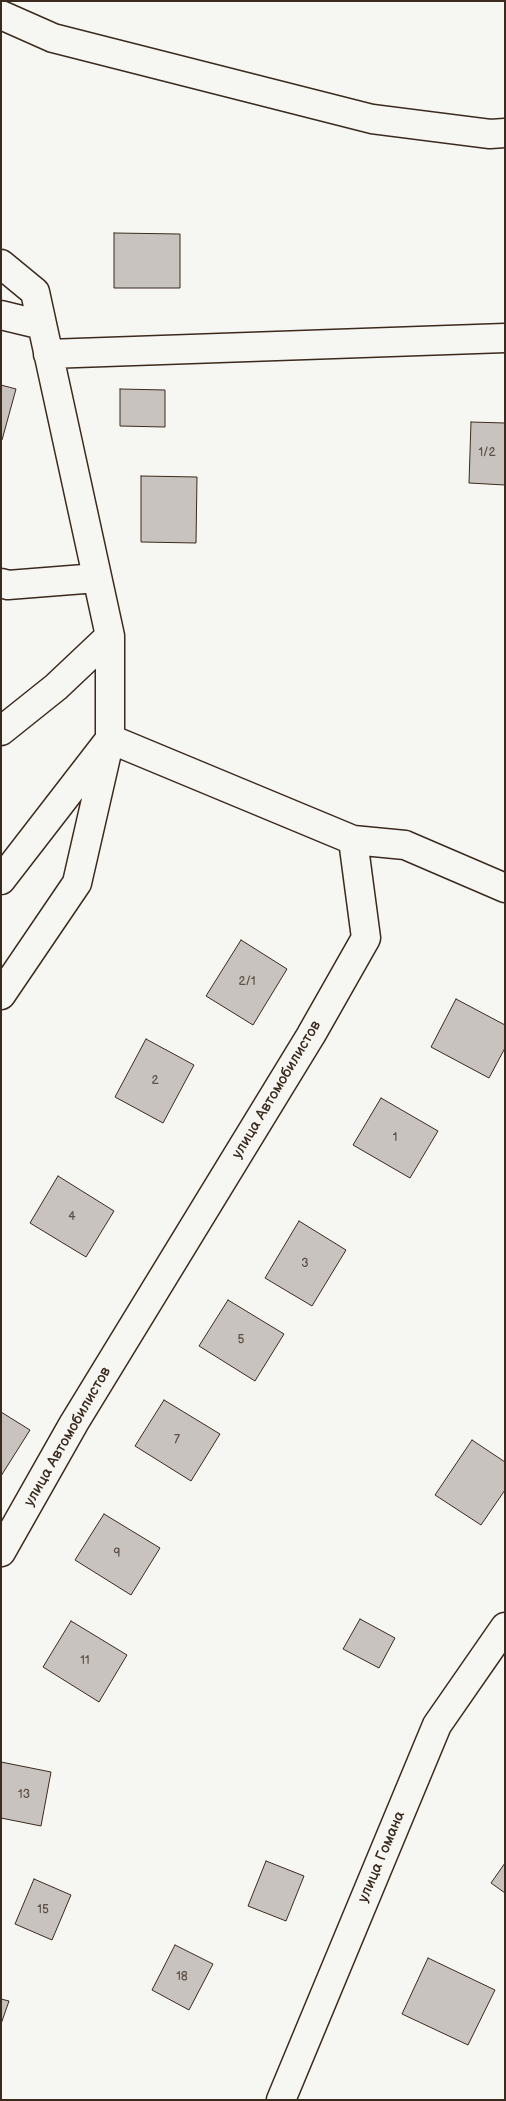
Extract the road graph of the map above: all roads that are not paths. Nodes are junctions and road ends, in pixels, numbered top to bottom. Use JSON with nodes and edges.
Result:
{"nodes":[{"id":1,"x":1,"y":15,"type":"edge"},
{"id":2,"x":505,"y":133,"type":"edge"},
{"id":3,"x":1,"y":264,"type":"edge"},
{"id":4,"x":1,"y":315,"type":"edge"},
{"id":5,"x":42,"y":325,"type":"junction"},
{"id":6,"x":505,"y":338,"type":"edge"},
{"id":7,"x":48,"y":354,"type":"junction"},
{"id":8,"x":97,"y":578,"type":"junction"},
{"id":9,"x":1,"y":583,"type":"edge"},
{"id":10,"x":110,"y":636,"type":"junction"},
{"id":11,"x":1,"y":731,"type":"edge"},
{"id":12,"x":110,"y":739,"type":"junction"},
{"id":13,"x":353,"y":840,"type":"junction"},
{"id":14,"x":1,"y":880,"type":"edge"},
{"id":15,"x":505,"y":888,"type":"edge"},
{"id":16,"x":1,"y":995,"type":"edge"},
{"id":17,"x":1,"y":1552,"type":"edge"},
{"id":18,"x":505,"y":1627,"type":"edge"},
{"id":19,"x":281,"y":2100,"type":"edge"}],
"edges":[{"from":1,"to":2,"type":"street"},
{"from":3,"to":5,"type":"street"},
{"from":4,"to":5,"type":"street"},
{"from":5,"to":7,"type":"street"},
{"from":6,"to":7,"type":"street"},
{"from":7,"to":8,"type":"street"},
{"from":8,"to":9,"type":"street"},
{"from":8,"to":10,"type":"street"},
{"from":10,"to":11,"type":"street"},
{"from":10,"to":12,"type":"street"},
{"from":12,"to":13,"type":"street"},
{"from":12,"to":14,"type":"street"},
{"from":12,"to":16,"type":"street"},
{"from":13,"to":15,"type":"street"},
{"from":13,"to":17,"type":"street","name":"улица Автомобилистов"},
{"from":18,"to":19,"type":"street","name":"улица Гомана"}]}
